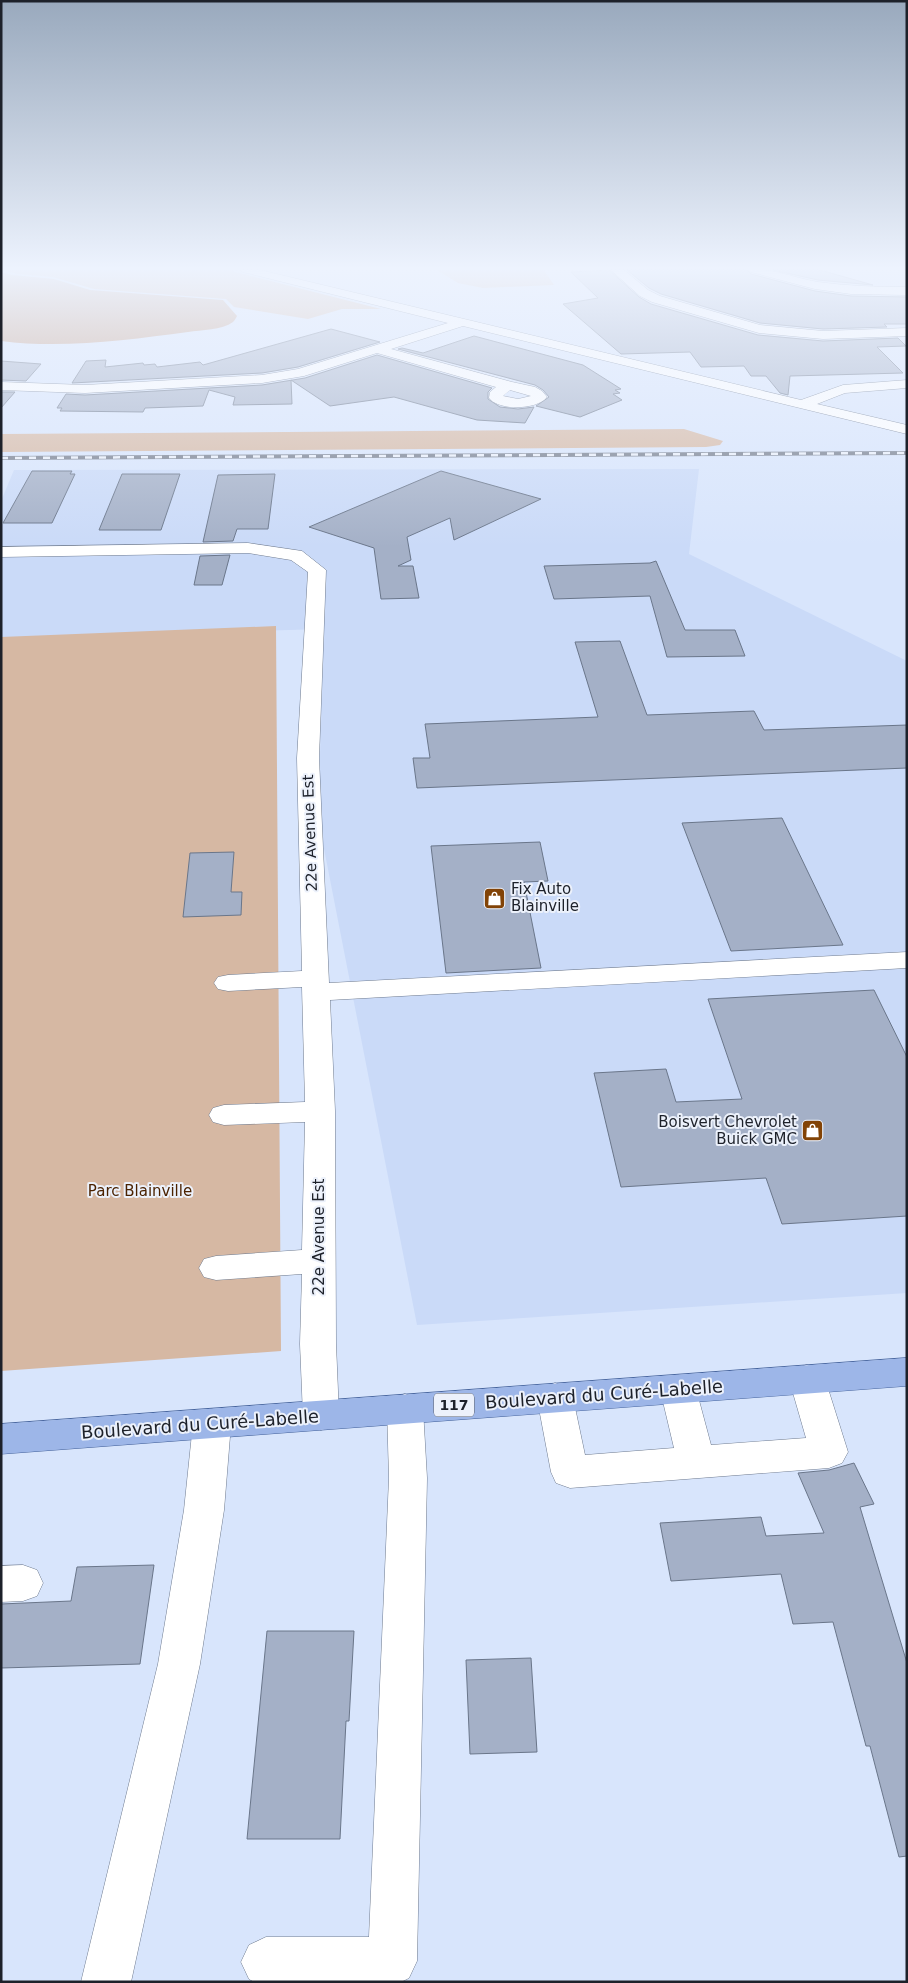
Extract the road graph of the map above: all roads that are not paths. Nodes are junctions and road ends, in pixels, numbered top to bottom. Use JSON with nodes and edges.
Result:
{"nodes":[{"id":1,"x":333,"y":363,"type":"edge"},
{"id":2,"x":424,"y":363,"type":"edge"},
{"id":3,"x":631,"y":363,"type":"edge"},
{"id":4,"x":907,"y":384,"type":"edge"},
{"id":5,"x":1,"y":386,"type":"edge"},
{"id":6,"x":508,"y":386,"type":"dead end"},
{"id":7,"x":803,"y":404,"type":"junction"},
{"id":8,"x":907,"y":430,"type":"edge"},
{"id":9,"x":1,"y":552,"type":"edge"},
{"id":10,"x":907,"y":960,"type":"edge"},
{"id":11,"x":228,"y":983,"type":"dead end"},
{"id":12,"x":315,"y":985,"type":"junction"},
{"id":13,"x":320,"y":1111,"type":"junction"},
{"id":14,"x":224,"y":1115,"type":"dead end"},
{"id":15,"x":318,"y":1261,"type":"junction"},
{"id":16,"x":216,"y":1268,"type":"dead end"},
{"id":17,"x":907,"y":1372,"type":"edge"},
{"id":18,"x":807,"y":1379,"type":"junction"},
{"id":19,"x":678,"y":1389,"type":"junction"},
{"id":20,"x":555,"y":1398,"type":"junction"},
{"id":21,"x":405,"y":1409,"type":"junction"},
{"id":22,"x":321,"y":1415,"type":"junction"},
{"id":23,"x":212,"y":1424,"type":"junction"},
{"id":24,"x":1,"y":1439,"type":"edge"},
{"id":25,"x":696,"y":1462,"type":"junction"},
{"id":26,"x":266,"y":1962,"type":"dead end"},
{"id":27,"x":106,"y":1982,"type":"edge"}],
"edges":[{"from":1,"to":5,"type":"street"},
{"from":2,"to":6,"type":"street"},
{"from":3,"to":7,"type":"street"},
{"from":4,"to":7,"type":"street"},
{"from":7,"to":8,"type":"street"},
{"from":9,"to":12,"type":"street","name":"22e Avenue Est"},
{"from":10,"to":12,"type":"street"},
{"from":11,"to":12,"type":"street"},
{"from":12,"to":13,"type":"street","name":"22e Avenue Est"},
{"from":13,"to":14,"type":"street"},
{"from":13,"to":15,"type":"street","name":"22e Avenue Est"},
{"from":15,"to":16,"type":"street"},
{"from":15,"to":22,"type":"street","name":"22e Avenue Est"},
{"from":17,"to":18,"type":"main road","name":"Boulevard du Curé-Labelle","number":"117"},
{"from":18,"to":19,"type":"main road","name":"Boulevard du Curé-Labelle","number":"117"},
{"from":18,"to":25,"type":"street"},
{"from":19,"to":20,"type":"main road","name":"Boulevard du Curé-Labelle","number":"117"},
{"from":19,"to":25,"type":"street"},
{"from":20,"to":21,"type":"main road","name":"Boulevard du Curé-Labelle","number":"117"},
{"from":20,"to":25,"type":"street"},
{"from":21,"to":22,"type":"main road","name":"Boulevard du Curé-Labelle","number":"117"},
{"from":21,"to":26,"type":"street"},
{"from":22,"to":23,"type":"main road","name":"Boulevard du Curé-Labelle","number":"117"},
{"from":23,"to":24,"type":"main road","name":"Boulevard du Curé-Labelle","number":"117"},
{"from":23,"to":27,"type":"street"}]}
